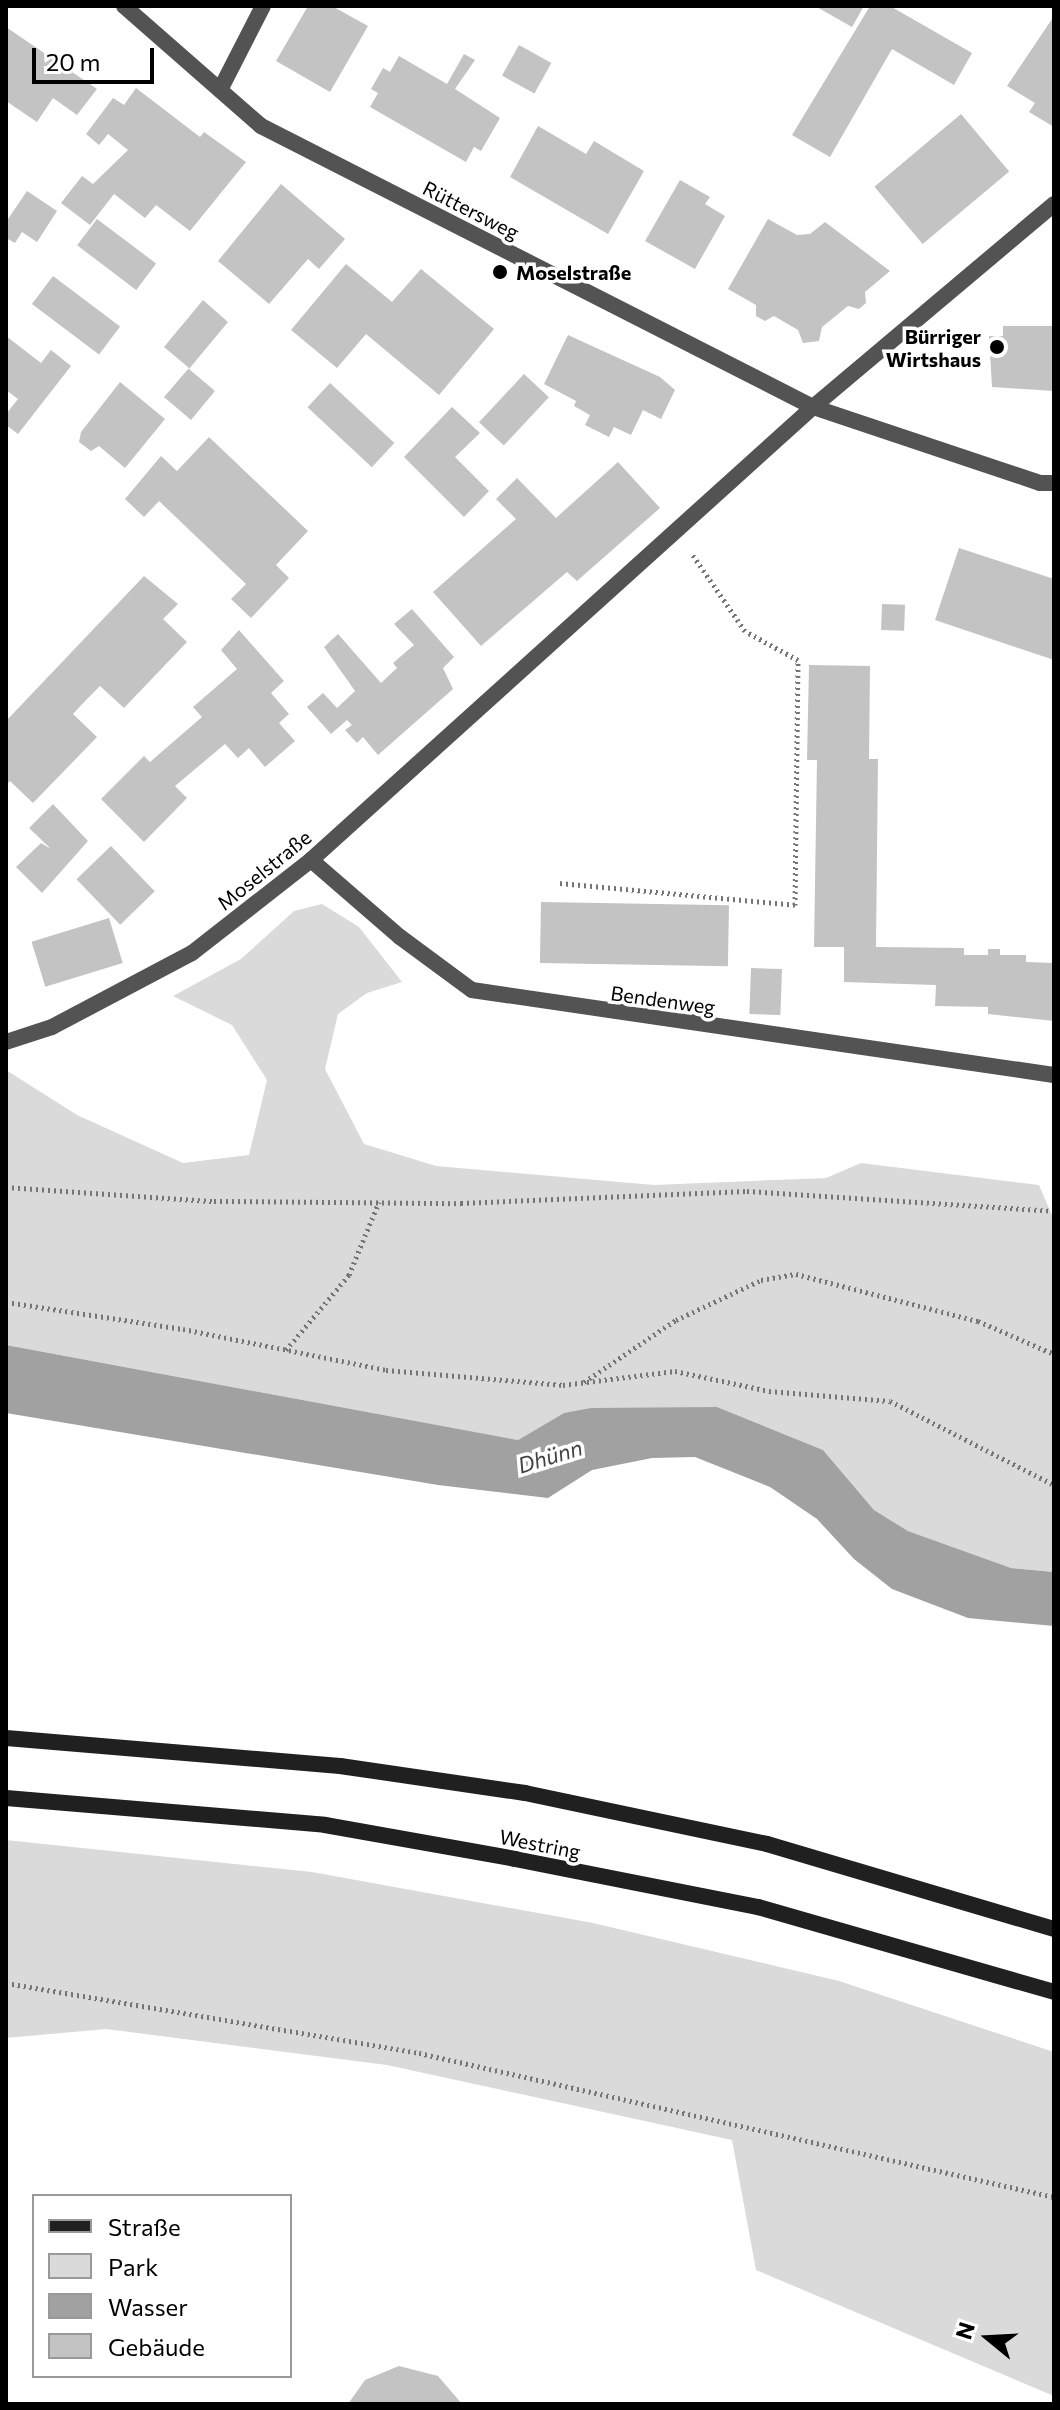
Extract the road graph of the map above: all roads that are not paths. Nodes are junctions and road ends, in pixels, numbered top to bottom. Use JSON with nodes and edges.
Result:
{"nodes":[{"id":1,"x":124,"y":6,"type":"edge"},
{"id":2,"x":263,"y":6,"type":"edge"},
{"id":3,"x":220,"y":90,"type":"junction"},
{"id":4,"x":1054,"y":204,"type":"edge"},
{"id":5,"x":813,"y":407,"type":"junction"},
{"id":6,"x":1054,"y":483,"type":"edge"},
{"id":7,"x":311,"y":860,"type":"junction"},
{"id":8,"x":6,"y":1042,"type":"edge"},
{"id":9,"x":1054,"y":1075,"type":"edge"},
{"id":10,"x":6,"y":1738,"type":"edge"},
{"id":11,"x":6,"y":1798,"type":"edge"},
{"id":12,"x":1054,"y":1929,"type":"edge"},
{"id":13,"x":1054,"y":1992,"type":"edge"}],
"edges":[{"from":1,"to":3,"type":"street","name":"Rüttersweg"},
{"from":2,"to":3,"type":"street"},
{"from":3,"to":5,"type":"street","name":"Rüttersweg"},
{"from":4,"to":5,"type":"street","name":"Moselstraße"},
{"from":5,"to":6,"type":"street","name":"Rüttersweg"},
{"from":5,"to":7,"type":"street","name":"Moselstraße"},
{"from":7,"to":8,"type":"street","name":"Moselstraße"},
{"from":7,"to":9,"type":"street","name":"Bendenweg"},
{"from":10,"to":12,"type":"main road"},
{"from":11,"to":13,"type":"main road","name":"Westring"}]}
